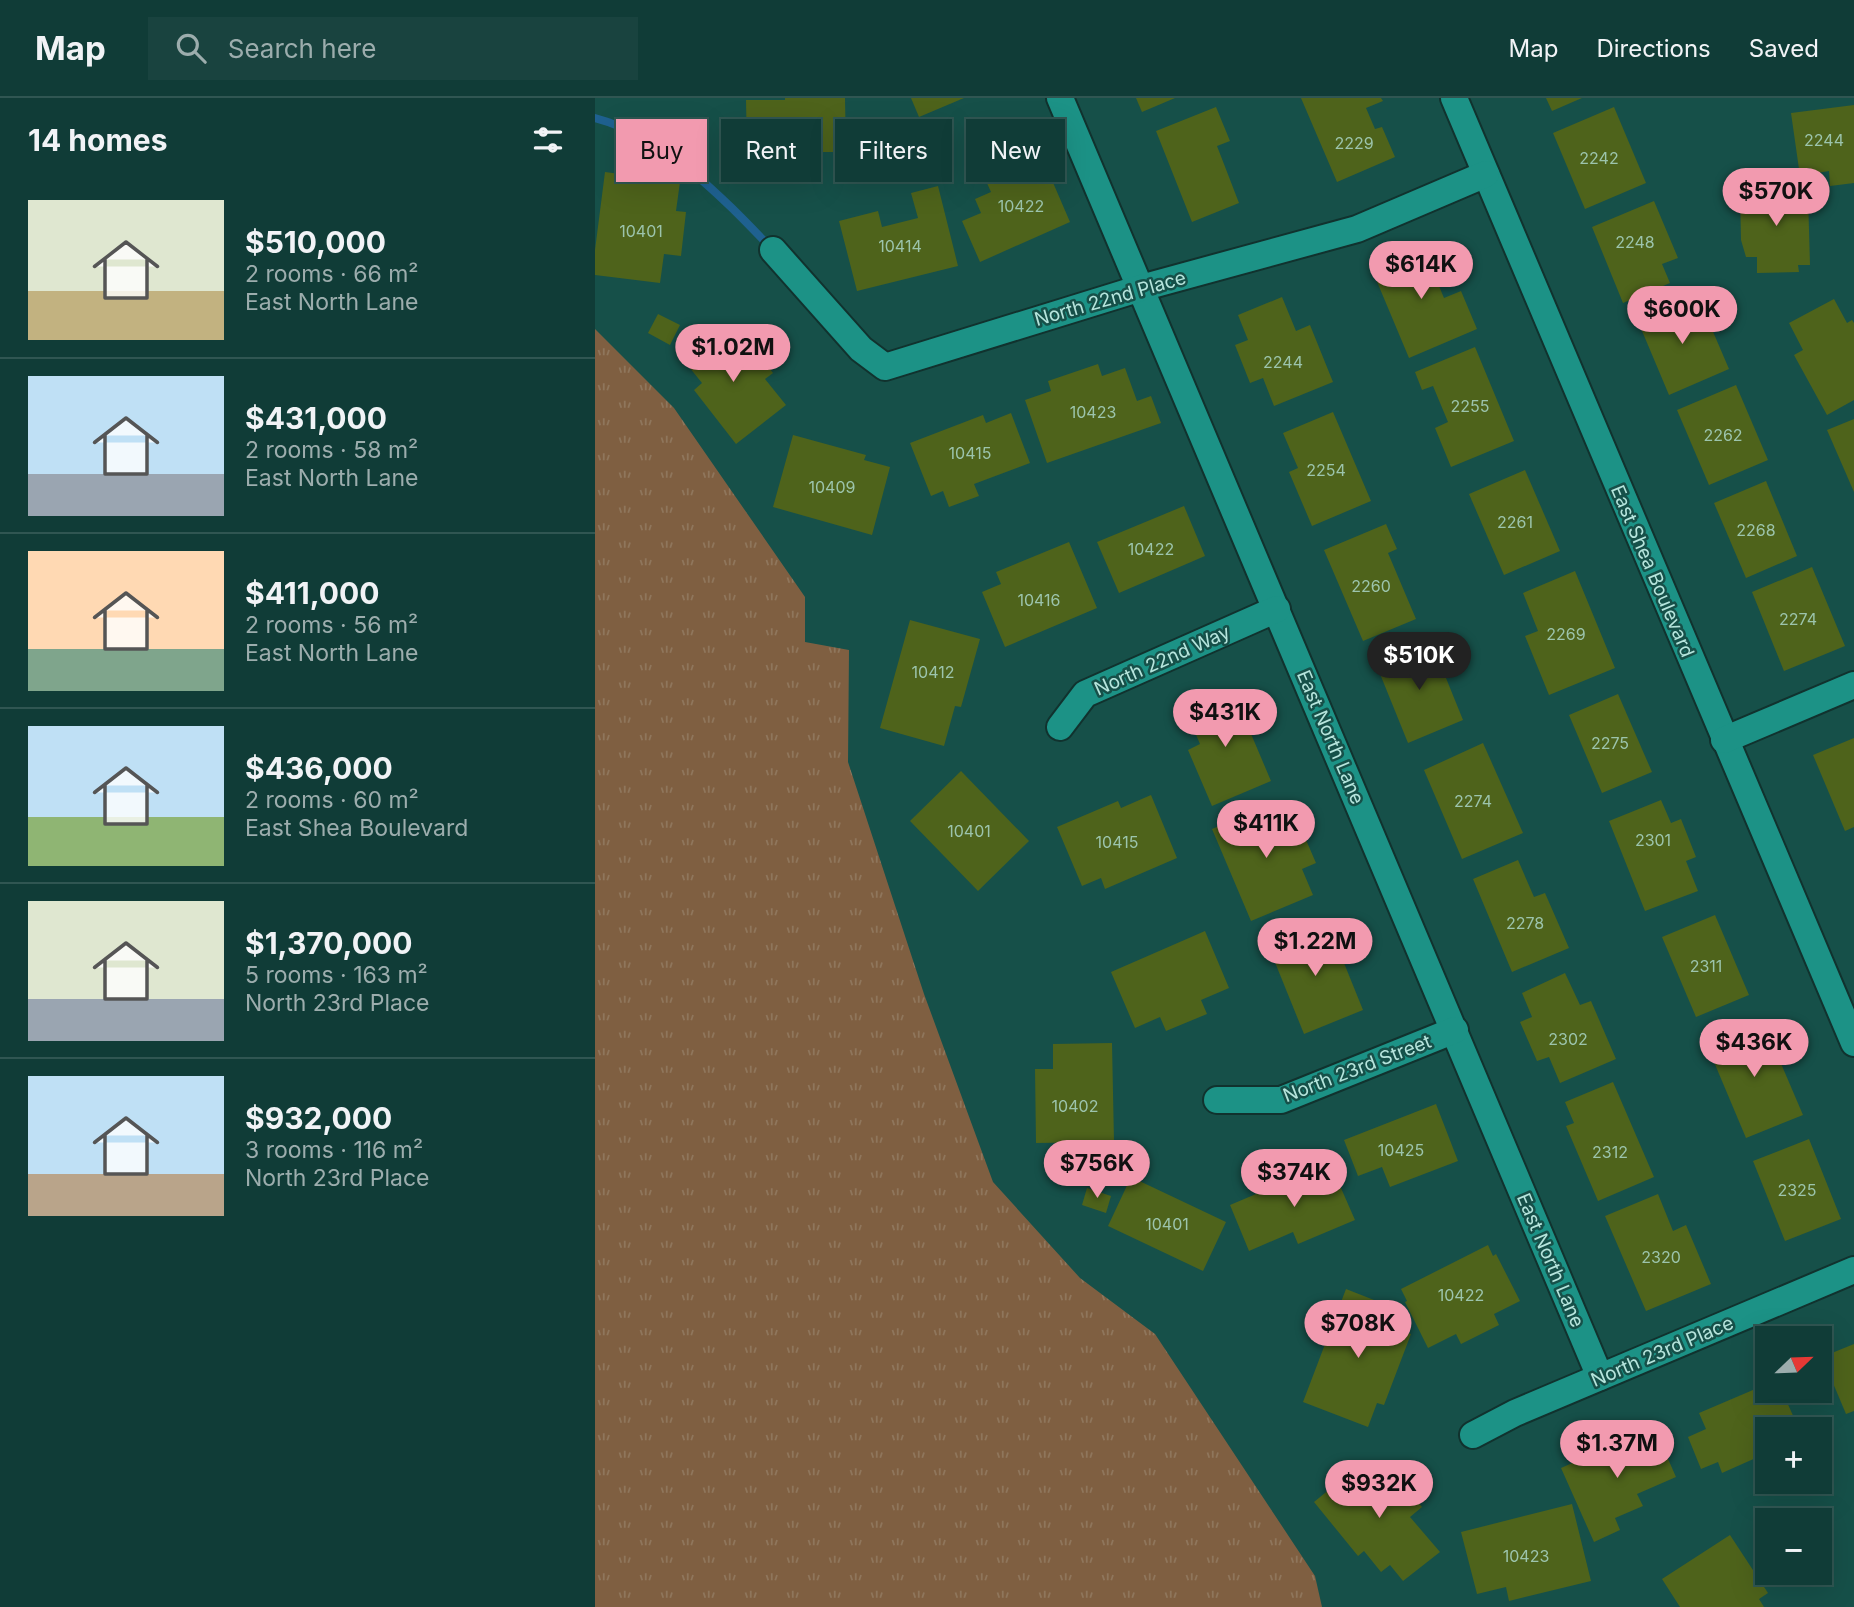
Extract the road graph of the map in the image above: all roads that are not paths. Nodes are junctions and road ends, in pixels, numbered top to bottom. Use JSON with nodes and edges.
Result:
{"nodes":[{"id":1,"x":1060,"y":98,"type":"edge"},
{"id":2,"x":1454,"y":98,"type":"edge"},
{"id":3,"x":1486,"y":174,"type":"junction"},
{"id":4,"x":773,"y":250,"type":"dead end"},
{"id":5,"x":1141,"y":288,"type":"junction"},
{"id":6,"x":1277,"y":608,"type":"junction"},
{"id":7,"x":1854,"y":685,"type":"edge"},
{"id":8,"x":1061,"y":727,"type":"dead end"},
{"id":9,"x":1724,"y":740,"type":"junction"},
{"id":10,"x":1455,"y":1030,"type":"junction"},
{"id":11,"x":1854,"y":1043,"type":"edge"},
{"id":12,"x":1217,"y":1100,"type":"dead end"},
{"id":13,"x":1854,"y":1270,"type":"edge"},
{"id":14,"x":1600,"y":1377,"type":"junction"},
{"id":15,"x":1473,"y":1435,"type":"dead end"}],
"edges":[{"from":1,"to":5,"type":"street","name":"East North Lane"},
{"from":2,"to":3,"type":"street","name":"East Shea Boulevard"},
{"from":3,"to":5,"type":"street","name":"North 22nd Place"},
{"from":3,"to":9,"type":"street","name":"East Shea Boulevard"},
{"from":4,"to":5,"type":"street","name":"North 22nd Place"},
{"from":5,"to":6,"type":"street","name":"East North Lane"},
{"from":6,"to":8,"type":"street","name":"North 22nd Way"},
{"from":6,"to":10,"type":"street","name":"East North Lane"},
{"from":7,"to":9,"type":"street"},
{"from":9,"to":11,"type":"street","name":"East Shea Boulevard"},
{"from":10,"to":12,"type":"street","name":"North 23rd Street"},
{"from":10,"to":14,"type":"street","name":"East North Lane"},
{"from":13,"to":14,"type":"street","name":"North 23rd Place"},
{"from":14,"to":15,"type":"street","name":"North 23rd Place"}]}
